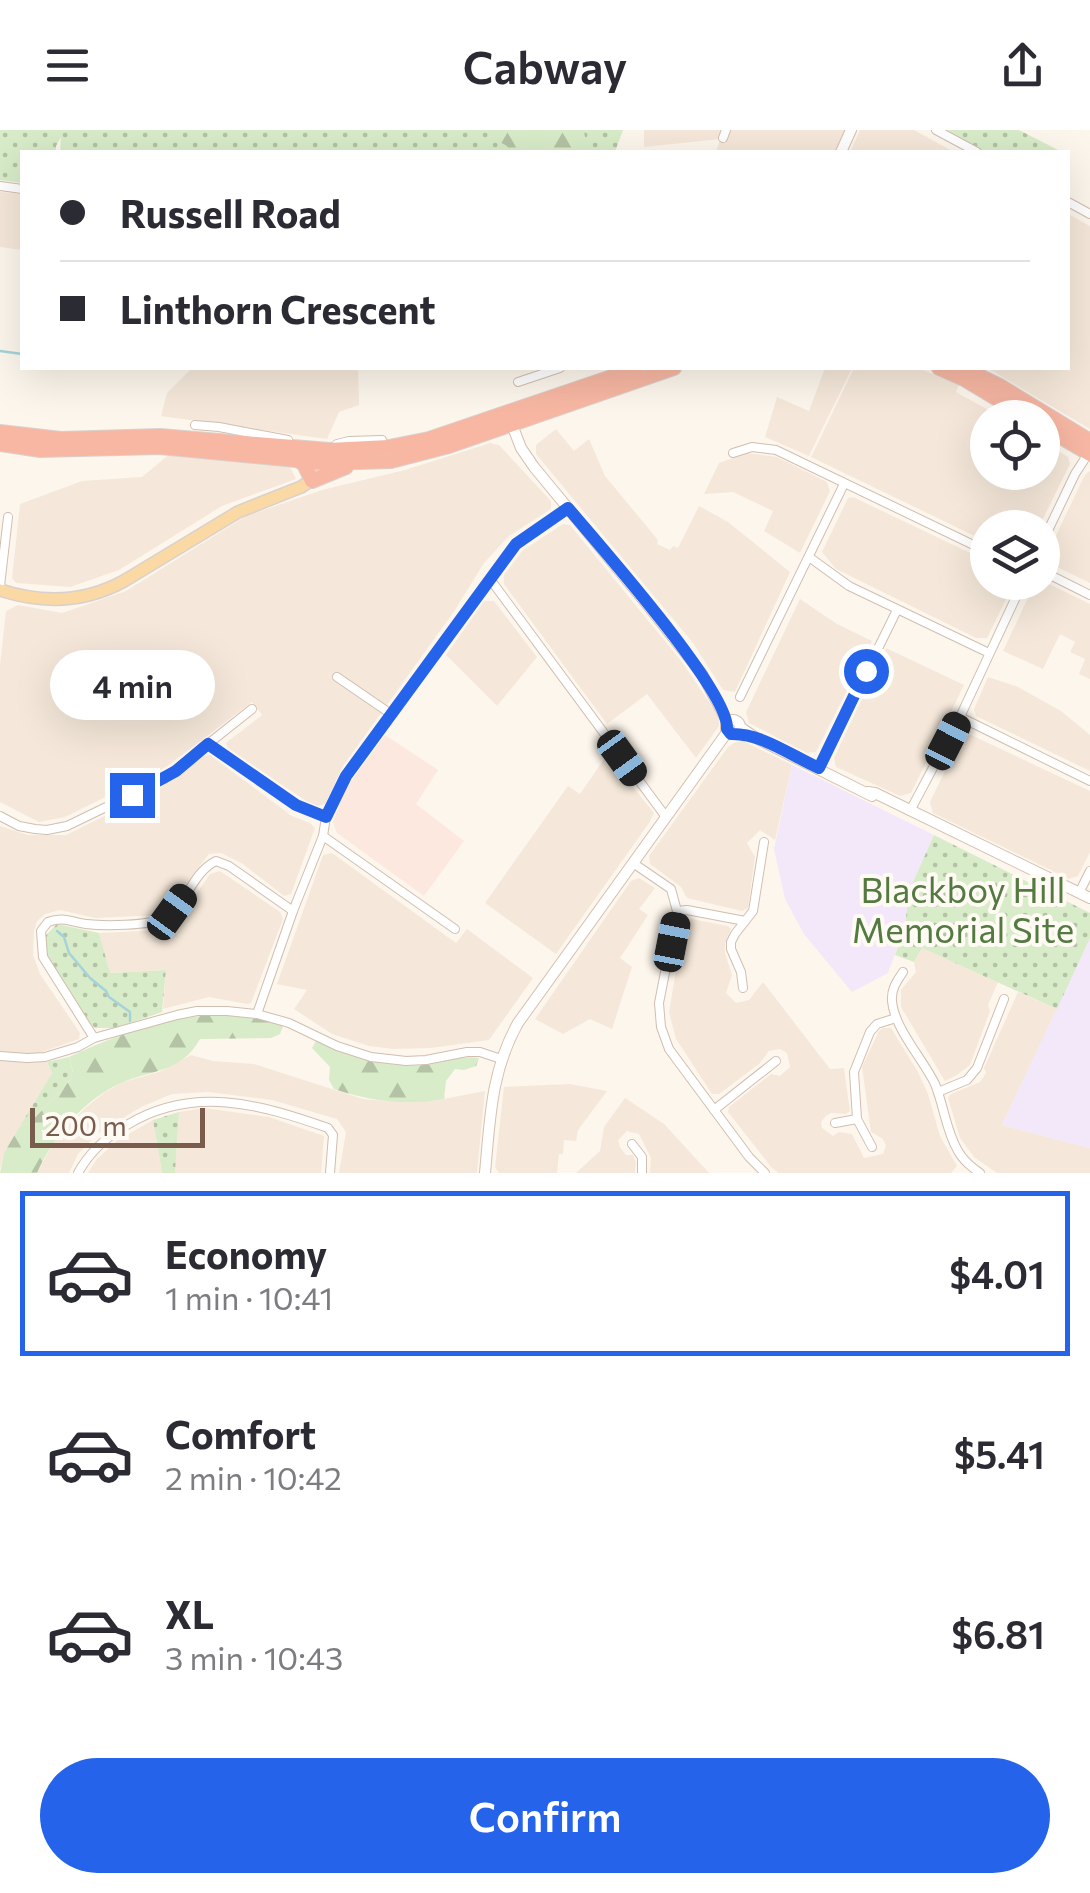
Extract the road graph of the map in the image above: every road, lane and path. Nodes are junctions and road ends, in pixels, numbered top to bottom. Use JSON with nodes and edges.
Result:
{"nodes":[{"id":1,"x":936,"y":130,"type":"edge"},
{"id":2,"x":973,"y":150,"type":"edge"},
{"id":3,"x":554,"y":370,"type":"edge"},
{"id":4,"x":634,"y":370,"type":"edge"},
{"id":5,"x":668,"y":370,"type":"edge"},
{"id":6,"x":943,"y":370,"type":"edge"},
{"id":7,"x":967,"y":370,"type":"edge"},
{"id":8,"x":518,"y":382,"type":"dead end"},
{"id":9,"x":999,"y":400,"type":"edge"},
{"id":10,"x":195,"y":425,"type":"dead end"},
{"id":11,"x":509,"y":429,"type":"junction"},
{"id":12,"x":0,"y":432,"type":"edge"},
{"id":13,"x":1060,"y":435,"type":"edge"},
{"id":14,"x":382,"y":440,"type":"dead end"},
{"id":15,"x":0,"y":444,"type":"edge"},
{"id":16,"x":1088,"y":448,"type":"edge"},
{"id":17,"x":733,"y":453,"type":"dead end"},
{"id":18,"x":366,"y":454,"type":"junction"},
{"id":19,"x":323,"y":456,"type":"junction"},
{"id":20,"x":298,"y":461,"type":"junction"},
{"id":21,"x":312,"y":481,"type":"junction"},
{"id":22,"x":844,"y":484,"type":"junction"},
{"id":23,"x":568,"y":508,"type":"junction"},
{"id":24,"x":1058,"y":510,"type":"edge"},
{"id":25,"x":8,"y":517,"type":"dead end"},
{"id":26,"x":970,"y":544,"type":"edge"},
{"id":27,"x":809,"y":557,"type":"junction"},
{"id":28,"x":490,"y":579,"type":"junction"},
{"id":29,"x":1060,"y":580,"type":"edge"},
{"id":30,"x":0,"y":588,"type":"edge"},
{"id":31,"x":1090,"y":594,"type":"edge"},
{"id":32,"x":1015,"y":600,"type":"edge"},
{"id":33,"x":897,"y":610,"type":"junction"},
{"id":34,"x":989,"y":653,"type":"junction"},
{"id":35,"x":337,"y":677,"type":"dead end"},
{"id":36,"x":740,"y":697,"type":"dead end"},
{"id":37,"x":252,"y":709,"type":"dead end"},
{"id":38,"x":391,"y":714,"type":"junction"},
{"id":39,"x":960,"y":717,"type":"junction"},
{"id":40,"x":730,"y":727,"type":"junction"},
{"id":41,"x":208,"y":744,"type":"junction"},
{"id":42,"x":819,"y":768,"type":"junction"},
{"id":43,"x":1090,"y":781,"type":"edge"},
{"id":44,"x":912,"y":813,"type":"junction"},
{"id":45,"x":0,"y":816,"type":"edge"},
{"id":46,"x":326,"y":817,"type":"junction"},
{"id":47,"x":666,"y":817,"type":"junction"},
{"id":48,"x":323,"y":836,"type":"junction"},
{"id":49,"x":764,"y":842,"type":"dead end"},
{"id":50,"x":633,"y":863,"type":"junction"},
{"id":51,"x":1090,"y":871,"type":"edge"},
{"id":52,"x":1085,"y":896,"type":"edge"},
{"id":53,"x":293,"y":911,"type":"junction"},
{"id":54,"x":678,"y":911,"type":"junction"},
{"id":55,"x":746,"y":921,"type":"junction"},
{"id":56,"x":455,"y":929,"type":"dead end"},
{"id":57,"x":903,"y":972,"type":"dead end"},
{"id":58,"x":743,"y":988,"type":"dead end"},
{"id":59,"x":1004,"y":999,"type":"dead end"},
{"id":60,"x":258,"y":1014,"type":"junction"},
{"id":61,"x":896,"y":1018,"type":"junction"},
{"id":62,"x":94,"y":1038,"type":"junction"},
{"id":63,"x":0,"y":1056,"type":"edge"},
{"id":64,"x":500,"y":1058,"type":"junction"},
{"id":65,"x":776,"y":1061,"type":"dead end"},
{"id":66,"x":938,"y":1092,"type":"junction"},
{"id":67,"x":714,"y":1110,"type":"junction"},
{"id":68,"x":858,"y":1119,"type":"junction"},
{"id":69,"x":835,"y":1123,"type":"dead end"},
{"id":70,"x":632,"y":1144,"type":"dead end"},
{"id":71,"x":872,"y":1146,"type":"dead end"},
{"id":72,"x":966,"y":1170,"type":"edge"},
{"id":73,"x":78,"y":1173,"type":"edge"},
{"id":74,"x":330,"y":1173,"type":"edge"},
{"id":75,"x":485,"y":1173,"type":"edge"},
{"id":76,"x":642,"y":1173,"type":"edge"},
{"id":77,"x":764,"y":1173,"type":"edge"},
{"id":78,"x":980,"y":1173,"type":"edge"}],
"edges":[{"from":1,"to":2,"type":"street"},
{"from":3,"to":8,"type":"street"},
{"from":4,"to":11,"type":"highway"},
{"from":5,"to":11,"type":"highway"},
{"from":6,"to":9,"type":"highway"},
{"from":7,"to":16,"type":"highway"},
{"from":10,"to":18,"type":"street"},
{"from":11,"to":18,"type":"highway"},
{"from":11,"to":23,"type":"main road"},
{"from":12,"to":19,"type":"highway"},
{"from":13,"to":16,"type":"highway"},
{"from":14,"to":18,"type":"street"},
{"from":15,"to":20,"type":"highway"},
{"from":16,"to":24,"type":"street"},
{"from":17,"to":22,"type":"street"},
{"from":18,"to":19,"type":"highway"},
{"from":18,"to":21,"type":"highway"},
{"from":19,"to":20,"type":"highway"},
{"from":19,"to":21,"type":"main road"},
{"from":20,"to":21,"type":"highway"},
{"from":21,"to":30,"type":"main road"},
{"from":22,"to":26,"type":"street"},
{"from":22,"to":27,"type":"street"},
{"from":23,"to":28,"type":"street"},
{"from":23,"to":40,"type":"main road"},
{"from":25,"to":30,"type":"street"},
{"from":27,"to":33,"type":"street"},
{"from":27,"to":36,"type":"street"},
{"from":28,"to":38,"type":"street"},
{"from":28,"to":47,"type":"street"},
{"from":29,"to":31,"type":"street"},
{"from":32,"to":34,"type":"street"},
{"from":33,"to":34,"type":"street"},
{"from":33,"to":42,"type":"street"},
{"from":34,"to":39,"type":"street"},
{"from":35,"to":38,"type":"street"},
{"from":37,"to":41,"type":"street"},
{"from":38,"to":46,"type":"street"},
{"from":39,"to":43,"type":"street"},
{"from":39,"to":44,"type":"street"},
{"from":40,"to":42,"type":"main road"},
{"from":40,"to":47,"type":"main road"},
{"from":41,"to":45,"type":"street"},
{"from":41,"to":46,"type":"street"},
{"from":42,"to":44,"type":"main road"},
{"from":44,"to":52,"type":"main road"},
{"from":46,"to":48,"type":"street"},
{"from":47,"to":50,"type":"main road"},
{"from":48,"to":53,"type":"street"},
{"from":48,"to":56,"type":"street"},
{"from":49,"to":55,"type":"street"},
{"from":50,"to":54,"type":"street"},
{"from":50,"to":64,"type":"main road"},
{"from":51,"to":52,"type":"street"},
{"from":53,"to":60,"type":"street"},
{"from":53,"to":62,"type":"street"},
{"from":54,"to":55,"type":"street"},
{"from":54,"to":67,"type":"street"},
{"from":55,"to":58,"type":"street"},
{"from":57,"to":61,"type":"street"},
{"from":59,"to":66,"type":"street"},
{"from":60,"to":62,"type":"street"},
{"from":60,"to":64,"type":"street"},
{"from":61,"to":66,"type":"street"},
{"from":61,"to":68,"type":"street"},
{"from":62,"to":63,"type":"street"},
{"from":64,"to":75,"type":"main road"},
{"from":65,"to":67,"type":"street"},
{"from":66,"to":72,"type":"street"},
{"from":67,"to":77,"type":"street"},
{"from":68,"to":69,"type":"street"},
{"from":68,"to":71,"type":"street"},
{"from":70,"to":76,"type":"street"},
{"from":72,"to":78,"type":"street"},
{"from":73,"to":74,"type":"street"}]}
